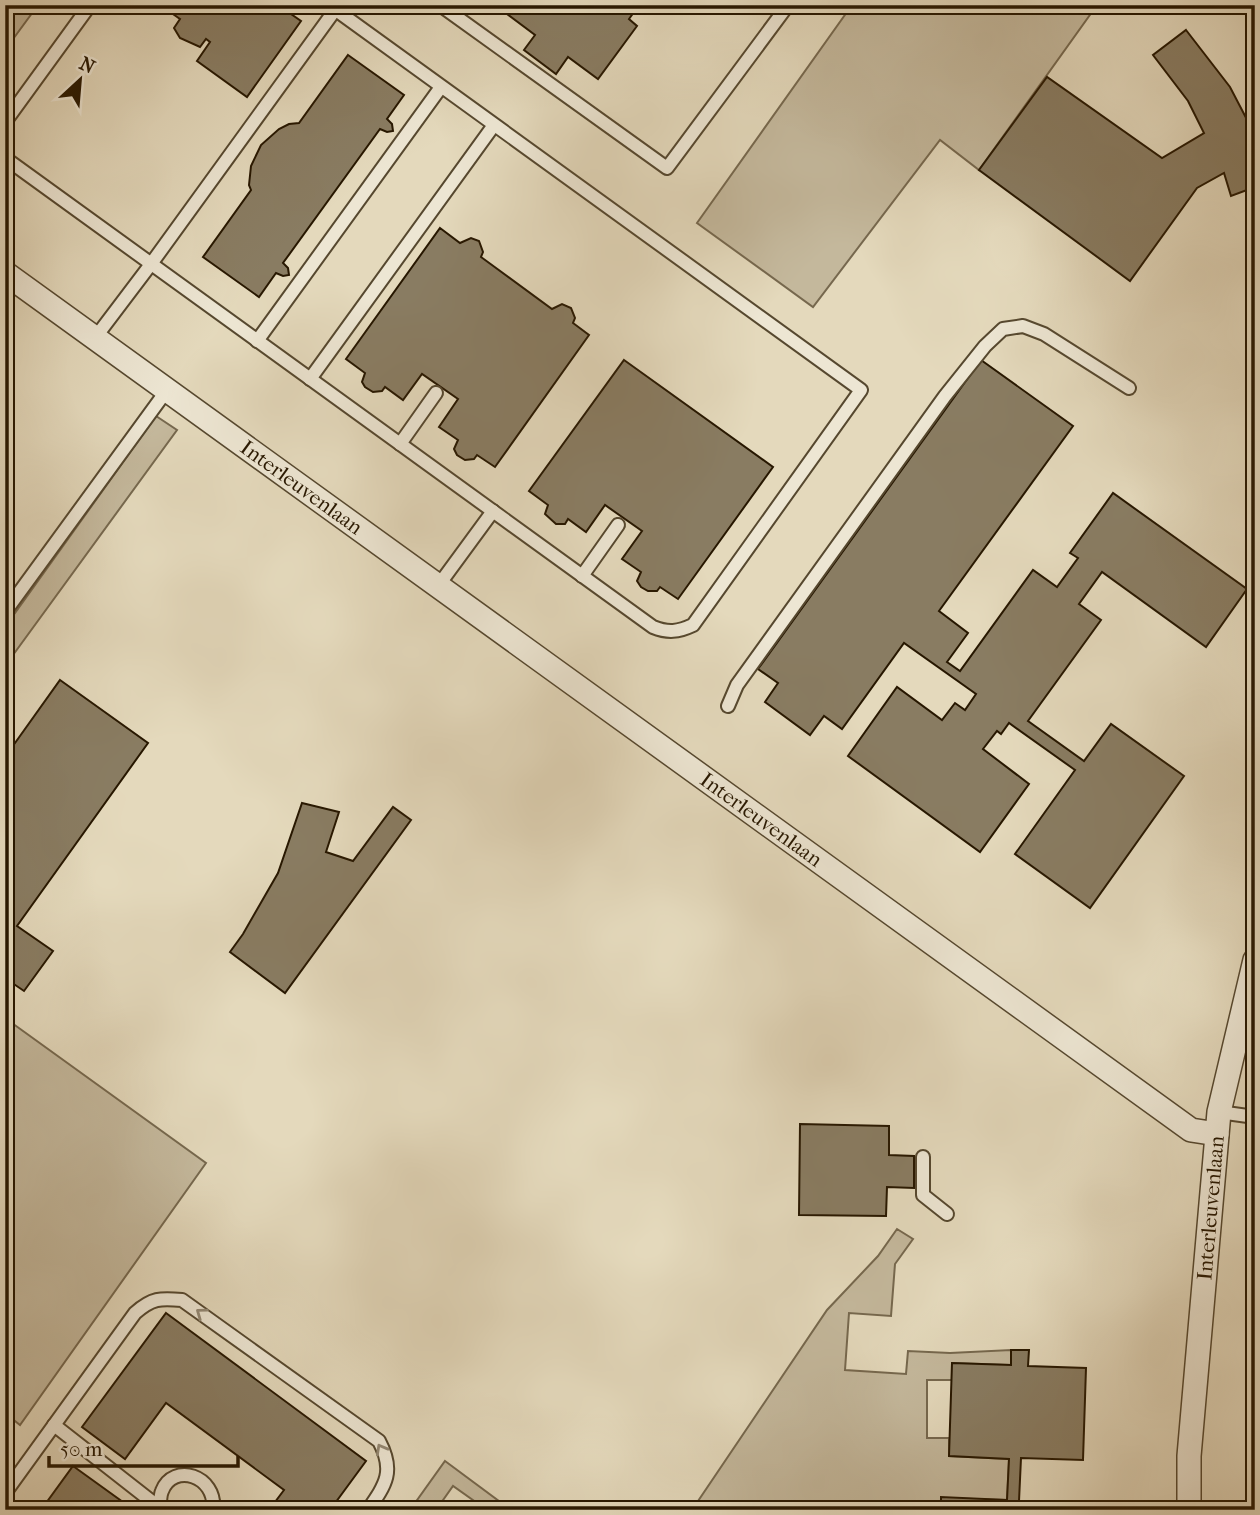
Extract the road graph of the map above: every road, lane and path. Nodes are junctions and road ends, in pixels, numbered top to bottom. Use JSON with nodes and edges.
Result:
{"nodes":[{"id":1,"x":90,"y":5,"type":"edge"},
{"id":2,"x":440,"y":5,"type":"edge"},
{"id":3,"x":788,"y":5,"type":"edge"},
{"id":4,"x":332,"y":8,"type":"edge"},
{"id":5,"x":441,"y":87,"type":"junction"},
{"id":6,"x":5,"y":122,"type":"edge"},
{"id":7,"x":494,"y":125,"type":"junction"},
{"id":8,"x":5,"y":158,"type":"edge"},
{"id":9,"x":151,"y":264,"type":"junction"},
{"id":10,"x":5,"y":273,"type":"edge"},
{"id":11,"x":95,"y":338,"type":"junction"},
{"id":12,"x":257,"y":341,"type":"junction"},
{"id":13,"x":310,"y":379,"type":"junction"},
{"id":14,"x":1129,"y":388,"type":"dead end"},
{"id":15,"x":167,"y":390,"type":"junction"},
{"id":16,"x":436,"y":393,"type":"dead end"},
{"id":17,"x":400,"y":444,"type":"junction"},
{"id":18,"x":492,"y":511,"type":"junction"},
{"id":19,"x":618,"y":525,"type":"dead end"},
{"id":20,"x":583,"y":576,"type":"junction"},
{"id":21,"x":438,"y":586,"type":"junction"},
{"id":22,"x":5,"y":612,"type":"edge"},
{"id":23,"x":728,"y":706,"type":"dead end"},
{"id":24,"x":1255,"y":960,"type":"edge"},
{"id":25,"x":1255,"y":1117,"type":"edge"},
{"id":26,"x":1218,"y":1123,"type":"junction"},
{"id":27,"x":923,"y":1157,"type":"dead end"},
{"id":28,"x":947,"y":1214,"type":"dead end"},
{"id":29,"x":54,"y":1425,"type":"junction"},
{"id":30,"x":5,"y":1493,"type":"edge"},
{"id":31,"x":162,"y":1509,"type":"edge"},
{"id":32,"x":213,"y":1510,"type":"edge"},
{"id":33,"x":368,"y":1510,"type":"edge"},
{"id":34,"x":1189,"y":1510,"type":"edge"}],
"edges":[{"from":1,"to":6,"type":"lane"},
{"from":2,"to":3,"type":"lane"},
{"from":4,"to":5,"type":"lane"},
{"from":4,"to":9,"type":"lane"},
{"from":5,"to":7,"type":"lane"},
{"from":5,"to":12,"type":"lane"},
{"from":7,"to":13,"type":"lane"},
{"from":7,"to":20,"type":"lane"},
{"from":8,"to":9,"type":"lane"},
{"from":9,"to":11,"type":"lane"},
{"from":9,"to":12,"type":"lane"},
{"from":10,"to":11,"type":"street","name":"Interleuvenlaan"},
{"from":11,"to":15,"type":"street","name":"Interleuvenlaan"},
{"from":12,"to":13,"type":"lane"},
{"from":13,"to":17,"type":"lane"},
{"from":14,"to":23,"type":"lane"},
{"from":15,"to":21,"type":"street","name":"Interleuvenlaan"},
{"from":15,"to":22,"type":"lane"},
{"from":16,"to":17,"type":"lane"},
{"from":17,"to":18,"type":"lane"},
{"from":18,"to":20,"type":"lane"},
{"from":18,"to":21,"type":"lane"},
{"from":19,"to":20,"type":"lane"},
{"from":21,"to":26,"type":"street","name":"Interleuvenlaan"},
{"from":24,"to":26,"type":"street"},
{"from":25,"to":26,"type":"lane"},
{"from":26,"to":34,"type":"street","name":"Interleuvenlaan"},
{"from":27,"to":28,"type":"lane"},
{"from":29,"to":30,"type":"lane"},
{"from":29,"to":31,"type":"lane"},
{"from":33,"to":29,"type":"lane","one_way":true},
{"from":31,"to":32,"type":"lane"}]}
